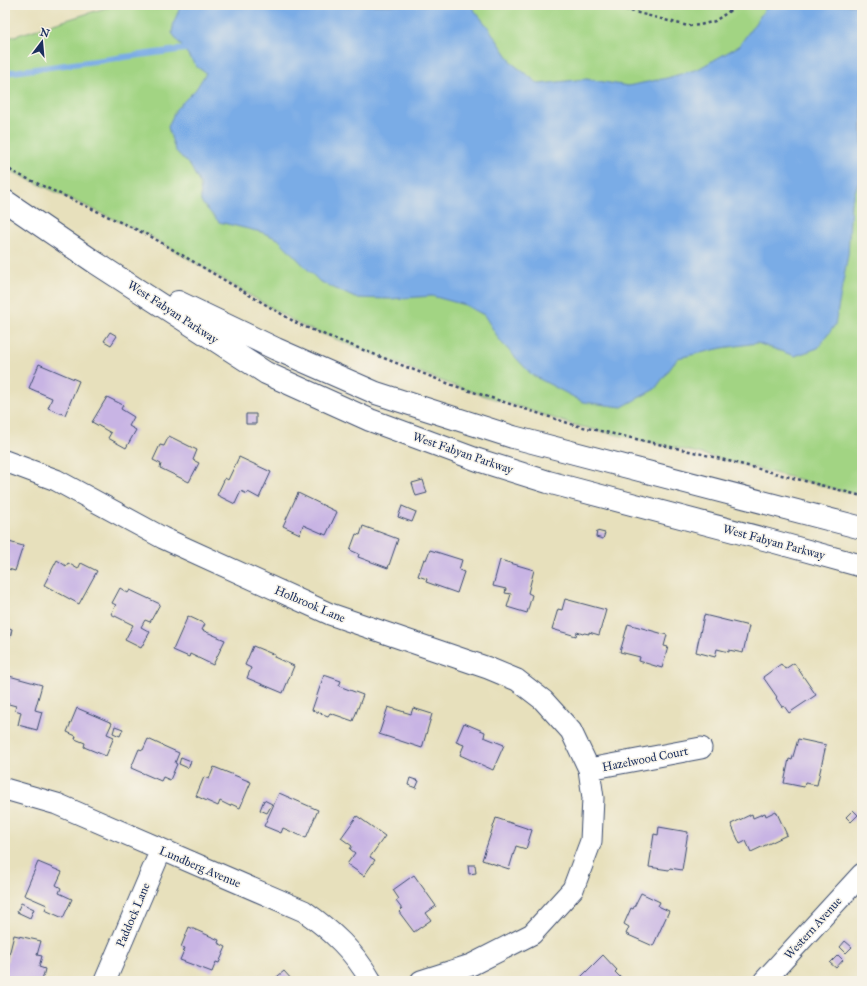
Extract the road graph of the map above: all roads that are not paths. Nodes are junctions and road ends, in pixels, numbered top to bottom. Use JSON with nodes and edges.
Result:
{"nodes":[{"id":1,"x":5,"y":201,"type":"edge"},
{"id":2,"x":96,"y":263,"type":"junction"},
{"id":3,"x":5,"y":461,"type":"edge"},
{"id":4,"x":862,"y":528,"type":"edge"},
{"id":5,"x":862,"y":566,"type":"edge"},
{"id":6,"x":701,"y":748,"type":"dead end"},
{"id":7,"x":589,"y":769,"type":"junction"},
{"id":8,"x":5,"y":789,"type":"edge"},
{"id":9,"x":161,"y":850,"type":"junction"},
{"id":10,"x":862,"y":874,"type":"edge"},
{"id":11,"x":105,"y":981,"type":"edge"},
{"id":12,"x":370,"y":981,"type":"edge"},
{"id":13,"x":421,"y":981,"type":"edge"},
{"id":14,"x":764,"y":981,"type":"edge"}],
"edges":[{"from":1,"to":2,"type":"main road","name":"West Fabyan Parkway"},
{"from":2,"to":4,"type":"main road","name":"West Fabyan Parkway"},
{"from":2,"to":5,"type":"main road","name":"West Fabyan Parkway"},
{"from":3,"to":7,"type":"street","name":"Holbrook Lane"},
{"from":6,"to":7,"type":"street","name":"Hazelwood Court"},
{"from":7,"to":13,"type":"street","name":"Holbrook Lane"},
{"from":8,"to":9,"type":"street","name":"Lundberg Avenue"},
{"from":9,"to":11,"type":"street","name":"Paddock Lane"},
{"from":9,"to":12,"type":"street","name":"Lundberg Avenue"},
{"from":10,"to":14,"type":"street","name":"Western Avenue"}]}
